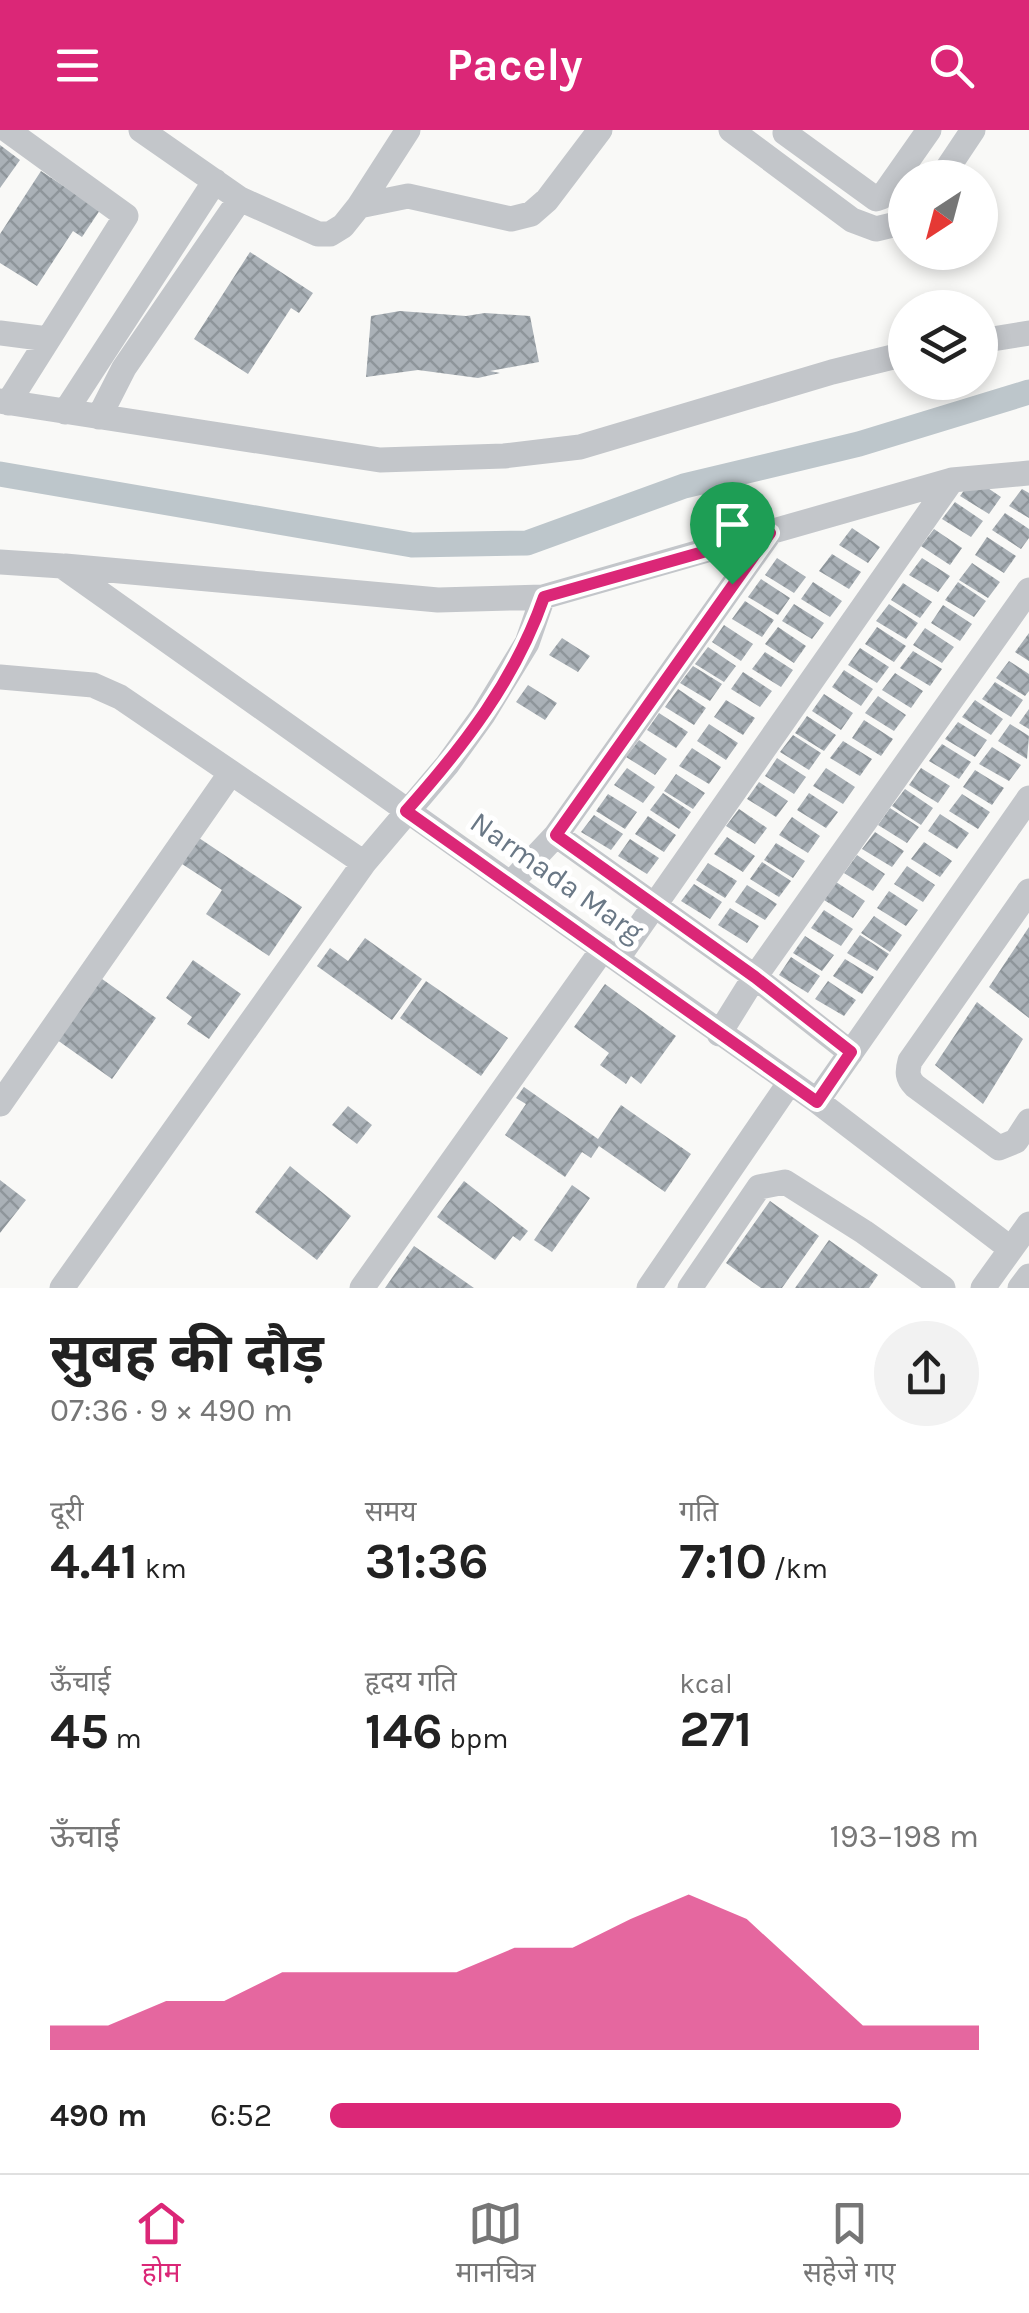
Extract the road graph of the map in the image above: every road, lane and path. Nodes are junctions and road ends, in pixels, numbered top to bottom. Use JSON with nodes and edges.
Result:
{"nodes":[{"id":1,"x":7,"y":130,"type":"edge"},
{"id":2,"x":141,"y":130,"type":"edge"},
{"id":3,"x":408,"y":130,"type":"edge"},
{"id":4,"x":600,"y":130,"type":"edge"},
{"id":5,"x":731,"y":130,"type":"edge"},
{"id":6,"x":973,"y":130,"type":"edge"},
{"id":7,"x":784,"y":131,"type":"edge"},
{"id":8,"x":927,"y":131,"type":"edge"},
{"id":9,"x":953,"y":160,"type":"edge"},
{"id":10,"x":214,"y":181,"type":"junction"},
{"id":11,"x":240,"y":199,"type":"junction"},
{"id":12,"x":359,"y":206,"type":"junction"},
{"id":13,"x":888,"y":226,"type":"edge"},
{"id":14,"x":0,"y":333,"type":"edge"},
{"id":15,"x":1029,"y":333,"type":"edge"},
{"id":16,"x":998,"y":338,"type":"edge"},
{"id":17,"x":48,"y":339,"type":"junction"},
{"id":18,"x":888,"y":358,"type":"edge"},
{"id":19,"x":4,"y":402,"type":"edge"},
{"id":20,"x":65,"y":412,"type":"junction"},
{"id":21,"x":99,"y":417,"type":"junction"},
{"id":22,"x":1029,"y":473,"type":"edge"},
{"id":23,"x":952,"y":480,"type":"junction"},
{"id":24,"x":770,"y":533,"type":"junction"},
{"id":25,"x":0,"y":562,"type":"edge"},
{"id":26,"x":62,"y":566,"type":"junction"},
{"id":27,"x":1029,"y":590,"type":"edge"},
{"id":28,"x":544,"y":597,"type":"junction"},
{"id":29,"x":0,"y":677,"type":"edge"},
{"id":30,"x":230,"y":774,"type":"junction"},
{"id":31,"x":1029,"y":798,"type":"edge"},
{"id":32,"x":406,"y":811,"type":"junction"},
{"id":33,"x":556,"y":835,"type":"junction"},
{"id":34,"x":364,"y":864,"type":"junction"},
{"id":35,"x":511,"y":883,"type":"junction"},
{"id":36,"x":1029,"y":891,"type":"edge"},
{"id":37,"x":656,"y":906,"type":"junction"},
{"id":38,"x":610,"y":954,"type":"junction"},
{"id":39,"x":755,"y":977,"type":"junction"},
{"id":40,"x":718,"y":1034,"type":"junction"},
{"id":41,"x":851,"y":1052,"type":"junction"},
{"id":42,"x":790,"y":1082,"type":"junction"},
{"id":43,"x":817,"y":1102,"type":"junction"},
{"id":44,"x":0,"y":1104,"type":"edge"},
{"id":45,"x":1029,"y":1120,"type":"edge"},
{"id":46,"x":1023,"y":1234,"type":"edge"},
{"id":47,"x":1029,"y":1276,"type":"edge"},
{"id":48,"x":915,"y":1280,"type":"edge"},
{"id":49,"x":62,"y":1288,"type":"edge"},
{"id":50,"x":362,"y":1288,"type":"edge"},
{"id":51,"x":649,"y":1288,"type":"edge"},
{"id":52,"x":690,"y":1288,"type":"edge"},
{"id":53,"x":943,"y":1288,"type":"edge"},
{"id":54,"x":983,"y":1288,"type":"edge"},
{"id":55,"x":1020,"y":1288,"type":"edge"}],
"edges":[{"from":1,"to":17,"type":"street"},
{"from":2,"to":10,"type":"street"},
{"from":3,"to":12,"type":"street"},
{"from":4,"to":12,"type":"street"},
{"from":5,"to":13,"type":"street"},
{"from":6,"to":9,"type":"street"},
{"from":7,"to":8,"type":"street"},
{"from":10,"to":11,"type":"street"},
{"from":10,"to":20,"type":"street"},
{"from":11,"to":12,"type":"street"},
{"from":11,"to":21,"type":"street"},
{"from":14,"to":17,"type":"street"},
{"from":15,"to":16,"type":"street"},
{"from":17,"to":19,"type":"street"},
{"from":18,"to":21,"type":"street"},
{"from":19,"to":20,"type":"street"},
{"from":20,"to":21,"type":"street"},
{"from":22,"to":23,"type":"street"},
{"from":23,"to":24,"type":"street"},
{"from":23,"to":37,"type":"street"},
{"from":24,"to":28,"type":"street"},
{"from":24,"to":33,"type":"street"},
{"from":25,"to":26,"type":"street"},
{"from":26,"to":28,"type":"street"},
{"from":26,"to":32,"type":"street","name":"Narmada Marg"},
{"from":27,"to":39,"type":"street"},
{"from":28,"to":32,"type":"street"},
{"from":29,"to":30,"type":"street"},
{"from":30,"to":34,"type":"street"},
{"from":30,"to":44,"type":"street"},
{"from":31,"to":41,"type":"street"},
{"from":32,"to":34,"type":"street"},
{"from":32,"to":35,"type":"street","name":"Narmada Marg"},
{"from":33,"to":35,"type":"street"},
{"from":33,"to":37,"type":"street"},
{"from":34,"to":49,"type":"street"},
{"from":35,"to":38,"type":"street","name":"Narmada Marg"},
{"from":36,"to":45,"type":"street"},
{"from":37,"to":38,"type":"street"},
{"from":37,"to":39,"type":"street"},
{"from":38,"to":40,"type":"street","name":"Narmada Marg"},
{"from":38,"to":50,"type":"street"},
{"from":39,"to":40,"type":"street"},
{"from":39,"to":41,"type":"street"},
{"from":40,"to":42,"type":"street","name":"Narmada Marg"},
{"from":41,"to":43,"type":"street"},
{"from":42,"to":43,"type":"street","name":"Narmada Marg"},
{"from":42,"to":51,"type":"street"},
{"from":43,"to":46,"type":"street","name":"Narmada Marg"},
{"from":46,"to":54,"type":"street"},
{"from":47,"to":55,"type":"street"},
{"from":48,"to":52,"type":"street"},
{"from":48,"to":53,"type":"street"}]}
